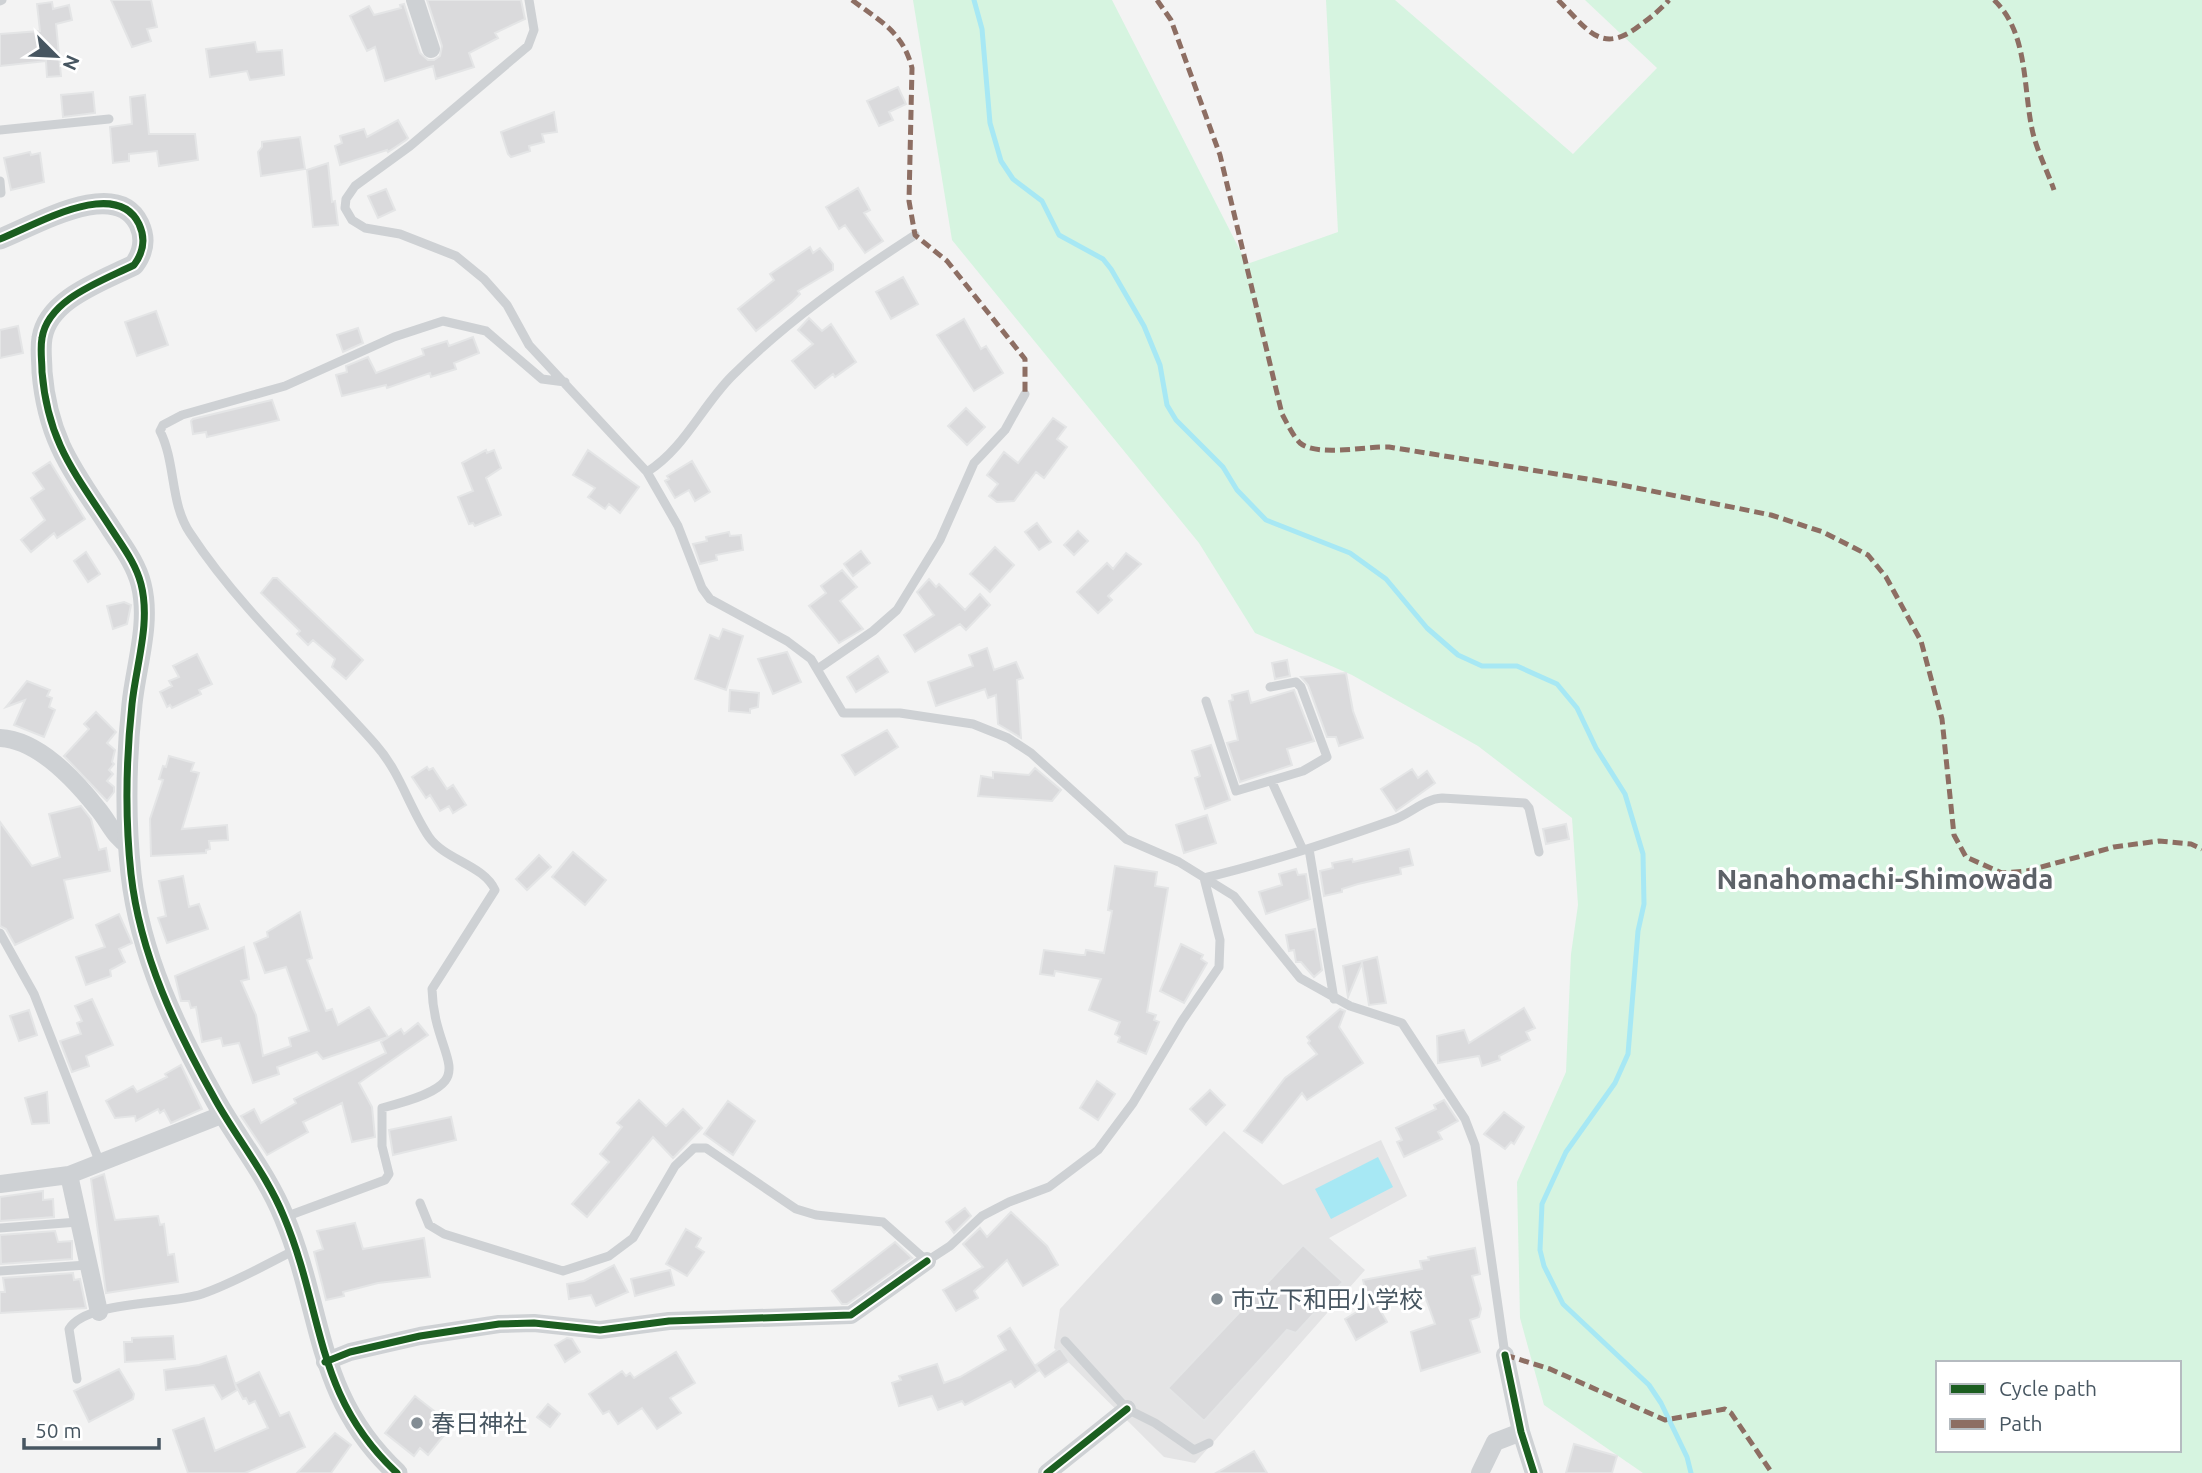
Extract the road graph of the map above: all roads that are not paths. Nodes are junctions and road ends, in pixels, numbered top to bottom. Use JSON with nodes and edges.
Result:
{"nodes":[{"id":1,"x":415,"y":0,"type":"edge"},
{"id":2,"x":529,"y":0,"type":"edge"},
{"id":3,"x":431,"y":49,"type":"dead end"},
{"id":4,"x":109,"y":119,"type":"dead end"},
{"id":5,"x":0,"y":130,"type":"edge"},
{"id":6,"x":0,"y":181,"type":"edge"},
{"id":7,"x":1,"y":193,"type":"edge"},
{"id":8,"x":915,"y":235,"type":"dead end"},
{"id":9,"x":0,"y":239,"type":"edge"},
{"id":10,"x":565,"y":382,"type":"junction"},
{"id":11,"x":1025,"y":394,"type":"dead end"},
{"id":12,"x":647,"y":472,"type":"junction"},
{"id":13,"x":819,"y":668,"type":"junction"},
{"id":14,"x":1270,"y":687,"type":"dead end"},
{"id":15,"x":1206,"y":701,"type":"dead end"},
{"id":16,"x":0,"y":738,"type":"edge"},
{"id":17,"x":1272,"y":782,"type":"junction"},
{"id":18,"x":129,"y":846,"type":"junction"},
{"id":19,"x":1306,"y":850,"type":"junction"},
{"id":20,"x":1539,"y":852,"type":"dead end"},
{"id":21,"x":1204,"y":878,"type":"junction"},
{"id":22,"x":0,"y":933,"type":"edge"},
{"id":23,"x":1335,"y":999,"type":"junction"},
{"id":24,"x":224,"y":1114,"type":"junction"},
{"id":25,"x":100,"y":1163,"type":"junction"},
{"id":26,"x":69,"y":1175,"type":"junction"},
{"id":27,"x":0,"y":1184,"type":"edge"},
{"id":28,"x":420,"y":1203,"type":"dead end"},
{"id":29,"x":285,"y":1217,"type":"junction"},
{"id":30,"x":78,"y":1222,"type":"junction"},
{"id":31,"x":0,"y":1228,"type":"edge"},
{"id":32,"x":295,"y":1250,"type":"junction"},
{"id":33,"x":927,"y":1261,"type":"junction"},
{"id":34,"x":87,"y":1265,"type":"junction"},
{"id":35,"x":0,"y":1271,"type":"edge"},
{"id":36,"x":99,"y":1312,"type":"junction"},
{"id":37,"x":1065,"y":1341,"type":"dead end"},
{"id":38,"x":1506,"y":1356,"type":"joint"},
{"id":39,"x":325,"y":1362,"type":"junction"},
{"id":40,"x":77,"y":1379,"type":"dead end"},
{"id":41,"x":1127,"y":1409,"type":"junction"},
{"id":42,"x":1521,"y":1432,"type":"junction"},
{"id":43,"x":1209,"y":1443,"type":"dead end"},
{"id":44,"x":397,"y":1473,"type":"edge"},
{"id":45,"x":1047,"y":1473,"type":"edge"},
{"id":46,"x":1480,"y":1473,"type":"edge"},
{"id":47,"x":1534,"y":1473,"type":"edge"}],
"edges":[{"from":1,"to":3,"type":"street"},
{"from":2,"to":10,"type":"lane"},
{"from":4,"to":5,"type":"lane"},
{"from":6,"to":7,"type":"lane"},
{"from":8,"to":12,"type":"lane"},
{"from":9,"to":18,"type":"street"},
{"from":10,"to":12,"type":"lane"},
{"from":10,"to":29,"type":"lane"},
{"from":11,"to":13,"type":"lane"},
{"from":12,"to":13,"type":"lane"},
{"from":13,"to":21,"type":"lane"},
{"from":14,"to":17,"type":"lane"},
{"from":15,"to":17,"type":"lane"},
{"from":16,"to":18,"type":"street"},
{"from":17,"to":19,"type":"lane"},
{"from":18,"to":24,"type":"street"},
{"from":19,"to":20,"type":"lane"},
{"from":19,"to":21,"type":"lane"},
{"from":19,"to":23,"type":"lane"},
{"from":21,"to":23,"type":"lane"},
{"from":21,"to":33,"type":"lane"},
{"from":22,"to":25,"type":"lane"},
{"from":23,"to":38,"type":"lane"},
{"from":24,"to":25,"type":"street"},
{"from":24,"to":29,"type":"street"},
{"from":25,"to":26,"type":"street"},
{"from":26,"to":27,"type":"street"},
{"from":26,"to":30,"type":"street"},
{"from":28,"to":33,"type":"lane"},
{"from":29,"to":32,"type":"street"},
{"from":30,"to":31,"type":"lane"},
{"from":30,"to":34,"type":"street"},
{"from":32,"to":36,"type":"lane"},
{"from":32,"to":39,"type":"street"},
{"from":33,"to":39,"type":"street"},
{"from":34,"to":35,"type":"lane"},
{"from":34,"to":36,"type":"street"},
{"from":36,"to":40,"type":"lane"},
{"from":37,"to":41,"type":"lane"},
{"from":38,"to":42,"type":"street"},
{"from":39,"to":44,"type":"street"},
{"from":41,"to":43,"type":"lane"},
{"from":41,"to":45,"type":"street"},
{"from":42,"to":46,"type":"street"},
{"from":42,"to":47,"type":"street"}]}
